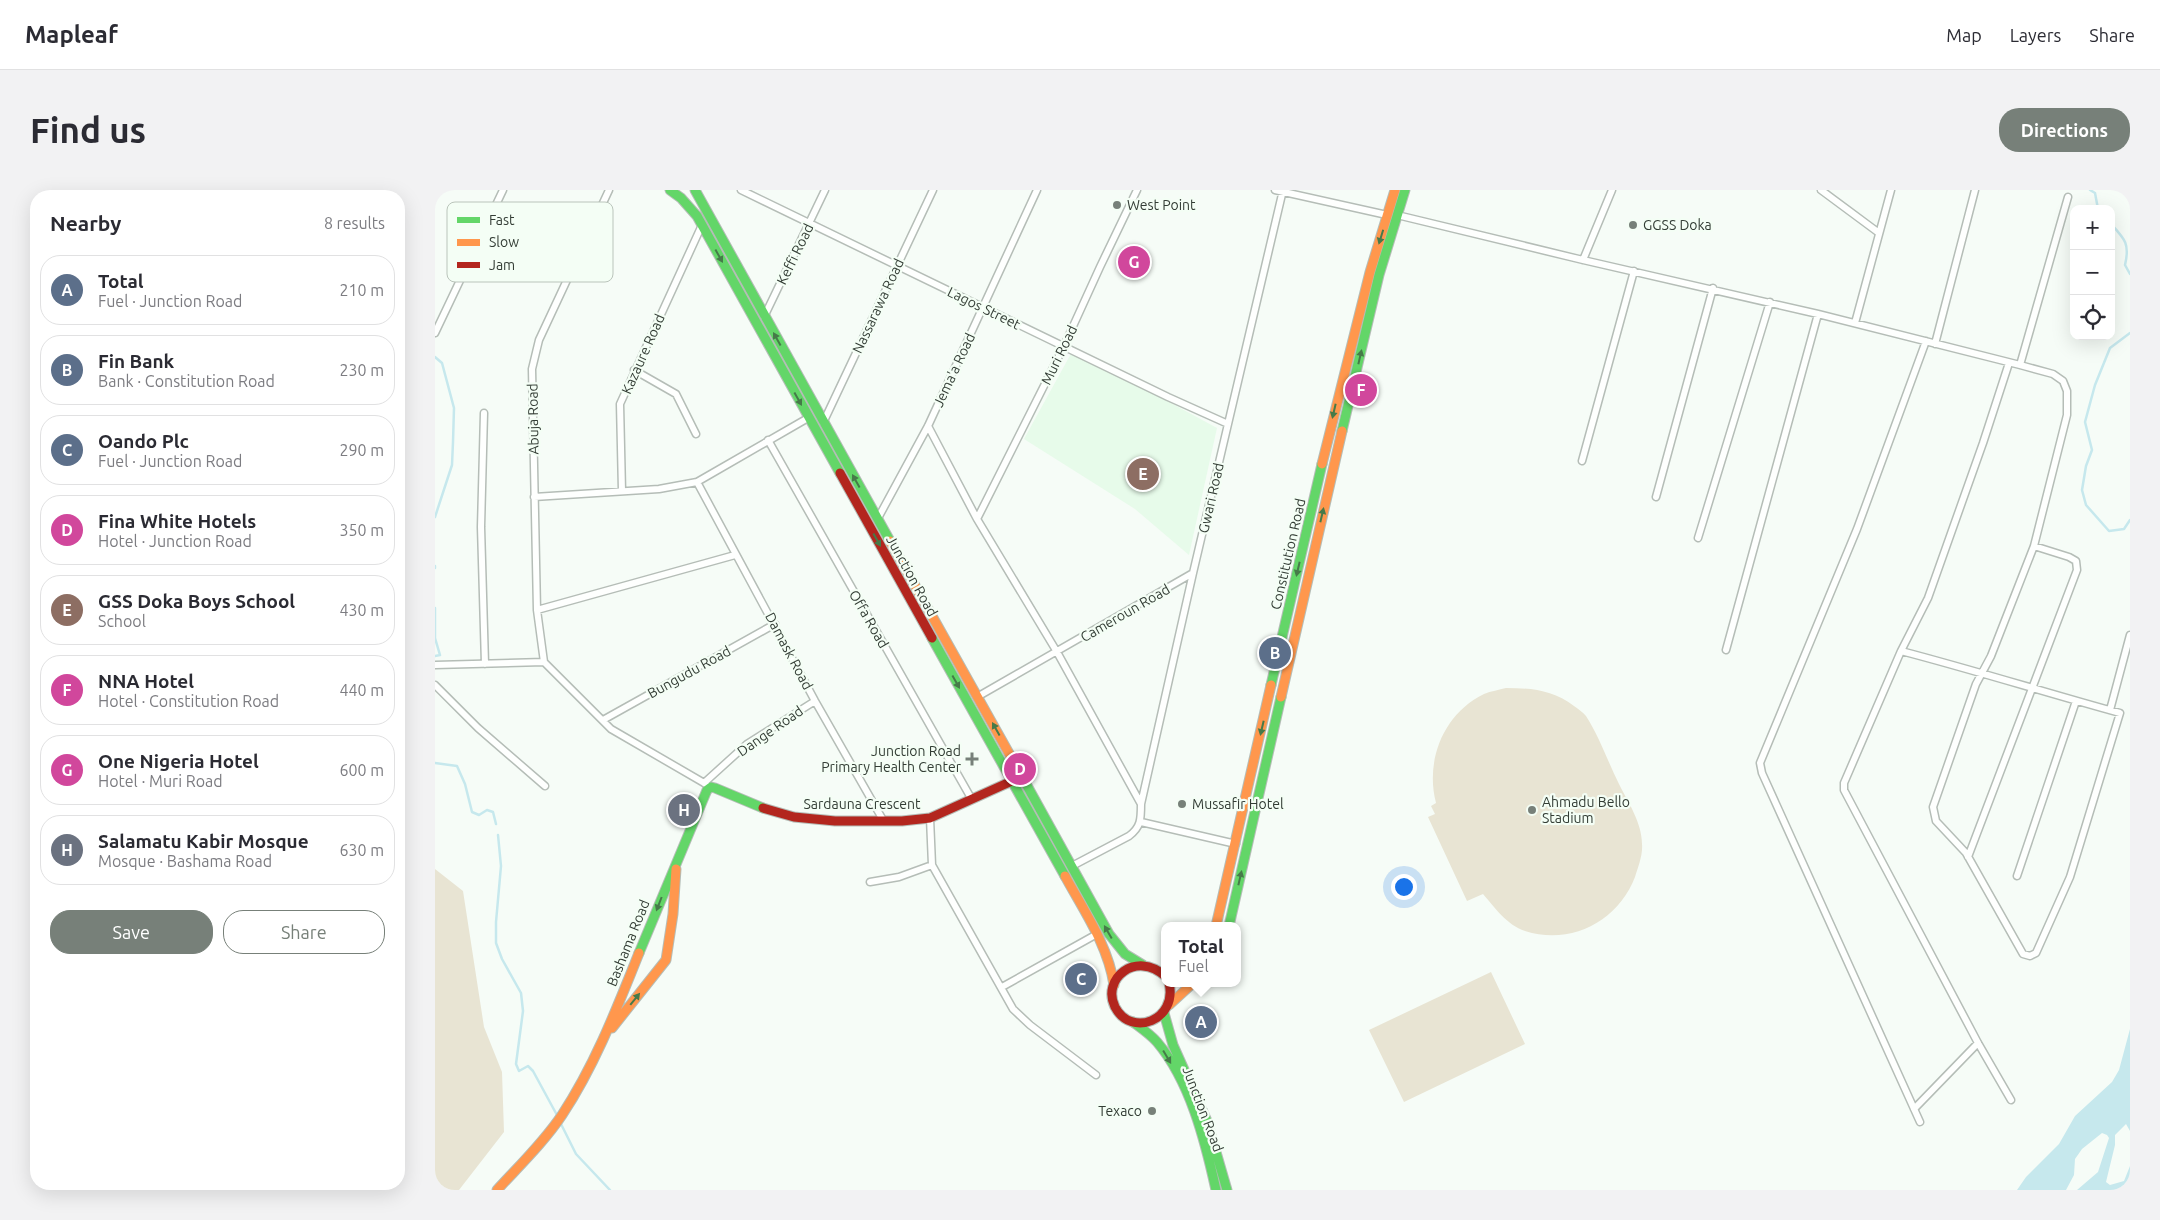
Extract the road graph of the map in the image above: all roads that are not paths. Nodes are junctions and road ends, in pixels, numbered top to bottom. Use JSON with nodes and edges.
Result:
{"nodes":[{"id":1,"x":503,"y":190,"type":"edge"},
{"id":2,"x":670,"y":190,"type":"edge"},
{"id":3,"x":695,"y":190,"type":"edge"},
{"id":4,"x":741,"y":190,"type":"edge"},
{"id":5,"x":825,"y":190,"type":"edge"},
{"id":6,"x":933,"y":190,"type":"edge"},
{"id":7,"x":1037,"y":190,"type":"edge"},
{"id":8,"x":1137,"y":190,"type":"edge"},
{"id":9,"x":1275,"y":190,"type":"edge"},
{"id":10,"x":1395,"y":190,"type":"edge"},
{"id":11,"x":1405,"y":190,"type":"edge"},
{"id":12,"x":1612,"y":190,"type":"edge"},
{"id":13,"x":1821,"y":190,"type":"edge"},
{"id":14,"x":1891,"y":190,"type":"edge"},
{"id":15,"x":1975,"y":190,"type":"edge"},
{"id":16,"x":1282,"y":191,"type":"edge"},
{"id":17,"x":2068,"y":197,"type":"dead end"},
{"id":18,"x":497,"y":202,"type":"edge"},
{"id":19,"x":1387,"y":215,"type":"junction"},
{"id":20,"x":1397,"y":215,"type":"junction"},
{"id":21,"x":811,"y":223,"type":"junction"},
{"id":22,"x":702,"y":225,"type":"junction"},
{"id":23,"x":1879,"y":233,"type":"junction"},
{"id":24,"x":1583,"y":260,"type":"junction"},
{"id":25,"x":897,"y":264,"type":"junction"},
{"id":26,"x":1634,"y":271,"type":"junction"},
{"id":27,"x":459,"y":282,"type":"edge"},
{"id":28,"x":566,"y":282,"type":"edge"},
{"id":29,"x":1713,"y":288,"type":"junction"},
{"id":30,"x":1770,"y":302,"type":"junction"},
{"id":31,"x":983,"y":307,"type":"junction"},
{"id":32,"x":1818,"y":314,"type":"junction"},
{"id":33,"x":764,"y":317,"type":"junction"},
{"id":34,"x":1855,"y":323,"type":"junction"},
{"id":35,"x":435,"y":333,"type":"edge"},
{"id":36,"x":1926,"y":341,"type":"junction"},
{"id":37,"x":1935,"y":344,"type":"junction"},
{"id":38,"x":1064,"y":346,"type":"junction"},
{"id":39,"x":2009,"y":363,"type":"junction"},
{"id":40,"x":2020,"y":365,"type":"junction"},
{"id":41,"x":634,"y":370,"type":"junction"},
{"id":42,"x":484,"y":413,"type":"dead end"},
{"id":43,"x":808,"y":418,"type":"junction"},
{"id":44,"x":823,"y":423,"type":"junction"},
{"id":45,"x":1228,"y":424,"type":"junction"},
{"id":46,"x":928,"y":426,"type":"junction"},
{"id":47,"x":696,"y":434,"type":"dead end"},
{"id":48,"x":768,"y":440,"type":"junction"},
{"id":49,"x":1582,"y":460,"type":"dead end"},
{"id":50,"x":697,"y":482,"type":"junction"},
{"id":51,"x":622,"y":491,"type":"junction"},
{"id":52,"x":535,"y":496,"type":"junction"},
{"id":53,"x":1656,"y":497,"type":"dead end"},
{"id":54,"x":977,"y":519,"type":"junction"},
{"id":55,"x":877,"y":520,"type":"junction"},
{"id":56,"x":1698,"y":538,"type":"dead end"},
{"id":57,"x":2034,"y":546,"type":"junction"},
{"id":58,"x":735,"y":555,"type":"junction"},
{"id":59,"x":1193,"y":573,"type":"junction"},
{"id":60,"x":537,"y":610,"type":"junction"},
{"id":61,"x":775,"y":624,"type":"junction"},
{"id":62,"x":2130,"y":635,"type":"edge"},
{"id":63,"x":1726,"y":650,"type":"dead end"},
{"id":64,"x":1901,"y":650,"type":"junction"},
{"id":65,"x":1057,"y":652,"type":"junction"},
{"id":66,"x":1278,"y":659,"type":"junction"},
{"id":67,"x":1288,"y":661,"type":"junction"},
{"id":68,"x":543,"y":662,"type":"junction"},
{"id":69,"x":485,"y":664,"type":"junction"},
{"id":70,"x":435,"y":665,"type":"edge"},
{"id":71,"x":1981,"y":672,"type":"junction"},
{"id":72,"x":435,"y":685,"type":"edge"},
{"id":73,"x":2032,"y":689,"type":"junction"},
{"id":74,"x":977,"y":696,"type":"junction"},
{"id":75,"x":815,"y":701,"type":"junction"},
{"id":76,"x":2076,"y":701,"type":"junction"},
{"id":77,"x":2110,"y":710,"type":"junction"},
{"id":78,"x":603,"y":720,"type":"junction"},
{"id":79,"x":1012,"y":781,"type":"junction"},
{"id":80,"x":708,"y":785,"type":"junction"},
{"id":81,"x":545,"y":786,"type":"dead end"},
{"id":82,"x":971,"y":798,"type":"junction"},
{"id":83,"x":1141,"y":804,"type":"junction"},
{"id":84,"x":929,"y":818,"type":"junction"},
{"id":85,"x":883,"y":820,"type":"junction"},
{"id":86,"x":1141,"y":822,"type":"junction"},
{"id":87,"x":1236,"y":844,"type":"junction"},
{"id":88,"x":677,"y":858,"type":"junction"},
{"id":89,"x":1968,"y":858,"type":"junction"},
{"id":90,"x":932,"y":865,"type":"junction"},
{"id":91,"x":1072,"y":866,"type":"junction"},
{"id":92,"x":2017,"y":876,"type":"dead end"},
{"id":93,"x":870,"y":882,"type":"dead end"},
{"id":94,"x":1217,"y":922,"type":"edge"},
{"id":95,"x":1230,"y":922,"type":"edge"},
{"id":96,"x":1097,"y":934,"type":"junction"},
{"id":97,"x":1148,"y":966,"type":"junction"},
{"id":98,"x":1161,"y":966,"type":"edge"},
{"id":99,"x":1161,"y":974,"type":"edge"},
{"id":100,"x":1114,"y":985,"type":"junction"},
{"id":101,"x":1002,"y":987,"type":"junction"},
{"id":102,"x":1170,"y":987,"type":"edge"},
{"id":103,"x":1188,"y":987,"type":"edge"},
{"id":104,"x":1166,"y":1010,"type":"junction"},
{"id":105,"x":1133,"y":1022,"type":"junction"},
{"id":106,"x":605,"y":1037,"type":"junction"},
{"id":107,"x":1978,"y":1042,"type":"junction"},
{"id":108,"x":1096,"y":1075,"type":"dead end"},
{"id":109,"x":2011,"y":1100,"type":"dead end"},
{"id":110,"x":1914,"y":1109,"type":"junction"},
{"id":111,"x":1920,"y":1122,"type":"dead end"},
{"id":112,"x":497,"y":1190,"type":"edge"},
{"id":113,"x":1215,"y":1190,"type":"edge"},
{"id":114,"x":1227,"y":1190,"type":"edge"}],
"edges":[{"from":1,"to":18,"type":"street"},
{"from":2,"to":22,"type":"main road","name":"Junction Road"},
{"from":3,"to":33,"type":"main road","name":"Junction Road"},
{"from":4,"to":21,"type":"street","name":"Lagos Street"},
{"from":5,"to":21,"type":"street","name":"Keffi Road"},
{"from":6,"to":25,"type":"street","name":"Nassarawa Road"},
{"from":7,"to":31,"type":"street","name":"Jema'a Road"},
{"from":8,"to":38,"type":"street","name":"Muri Road"},
{"from":9,"to":16,"type":"street"},
{"from":10,"to":19,"type":"main road","name":"Constitution Road"},
{"from":11,"to":20,"type":"main road","name":"Constitution Road"},
{"from":12,"to":24,"type":"street"},
{"from":13,"to":23,"type":"street"},
{"from":14,"to":23,"type":"street"},
{"from":15,"to":37,"type":"street"},
{"from":16,"to":19,"type":"street"},
{"from":16,"to":45,"type":"street","name":"Gwari Road"},
{"from":17,"to":40,"type":"street"},
{"from":19,"to":66,"type":"main road","name":"Constitution Road","one_way":true},
{"from":20,"to":24,"type":"street"},
{"from":67,"to":20,"type":"main road","name":"Constitution Road","one_way":true},
{"from":21,"to":25,"type":"street","name":"Lagos Street"},
{"from":21,"to":33,"type":"street","name":"Keffi Road"},
{"from":22,"to":41,"type":"street","name":"Kazaure Road"},
{"from":22,"to":43,"type":"main road","name":"Junction Road","one_way":true},
{"from":23,"to":34,"type":"street"},
{"from":24,"to":26,"type":"street"},
{"from":25,"to":31,"type":"street","name":"Lagos Street"},
{"from":25,"to":44,"type":"street","name":"Nassarawa Road"},
{"from":26,"to":29,"type":"street"},
{"from":26,"to":49,"type":"street"},
{"from":27,"to":35,"type":"street"},
{"from":28,"to":52,"type":"street","name":"Abuja Road"},
{"from":29,"to":30,"type":"street"},
{"from":29,"to":53,"type":"street"},
{"from":30,"to":32,"type":"street"},
{"from":30,"to":56,"type":"street"},
{"from":31,"to":38,"type":"street","name":"Lagos Street"},
{"from":31,"to":46,"type":"street","name":"Jema'a Road"},
{"from":32,"to":34,"type":"street"},
{"from":32,"to":63,"type":"street"},
{"from":44,"to":33,"type":"main road","name":"Junction Road","one_way":true},
{"from":34,"to":36,"type":"street"},
{"from":36,"to":37,"type":"street"},
{"from":36,"to":110,"type":"street"},
{"from":37,"to":39,"type":"street"},
{"from":38,"to":45,"type":"street","name":"Lagos Street"},
{"from":38,"to":54,"type":"street","name":"Muri Road"},
{"from":39,"to":40,"type":"street"},
{"from":39,"to":64,"type":"street"},
{"from":40,"to":57,"type":"street"},
{"from":41,"to":47,"type":"street"},
{"from":41,"to":51,"type":"street","name":"Kazaure Road"},
{"from":42,"to":69,"type":"street"},
{"from":43,"to":48,"type":"street"},
{"from":43,"to":79,"type":"main road","name":"Junction Road","one_way":true},
{"from":55,"to":44,"type":"main road","name":"Junction Road","one_way":true},
{"from":45,"to":59,"type":"street","name":"Gwari Road"},
{"from":46,"to":54,"type":"street","name":"Gwari Road"},
{"from":46,"to":55,"type":"street","name":"Jema'a Road"},
{"from":48,"to":50,"type":"street"},
{"from":48,"to":82,"type":"street","name":"Offa Road"},
{"from":50,"to":51,"type":"street"},
{"from":50,"to":58,"type":"street","name":"Damask Road"},
{"from":51,"to":52,"type":"street"},
{"from":52,"to":60,"type":"street","name":"Abuja Road"},
{"from":54,"to":65,"type":"street","name":"Gwari Road"},
{"from":55,"to":74,"type":"main road","name":"Junction Road"},
{"from":57,"to":71,"type":"street"},
{"from":57,"to":73,"type":"street"},
{"from":58,"to":60,"type":"street"},
{"from":58,"to":61,"type":"street","name":"Damask Road"},
{"from":59,"to":65,"type":"street","name":"Cameroun Road"},
{"from":59,"to":83,"type":"street","name":"Gwari Road"},
{"from":60,"to":68,"type":"street","name":"Abuja Road"},
{"from":61,"to":75,"type":"street","name":"Damask Road"},
{"from":61,"to":78,"type":"street","name":"Bungudu Road"},
{"from":62,"to":77,"type":"street"},
{"from":64,"to":71,"type":"street"},
{"from":64,"to":107,"type":"street"},
{"from":65,"to":74,"type":"street","name":"Cameroun Road"},
{"from":65,"to":83,"type":"street","name":"Gwari Road"},
{"from":66,"to":67,"type":"main road"},
{"from":66,"to":87,"type":"main road","name":"Constitution Road","one_way":true},
{"from":95,"to":67,"type":"main road","name":"Constitution Road","one_way":true},
{"from":68,"to":69,"type":"street"},
{"from":68,"to":78,"type":"street","name":"Sardauna Crescent"},
{"from":69,"to":70,"type":"street"},
{"from":71,"to":73,"type":"street"},
{"from":71,"to":89,"type":"street"},
{"from":72,"to":81,"type":"street"},
{"from":73,"to":76,"type":"street"},
{"from":73,"to":89,"type":"street"},
{"from":91,"to":74,"type":"main road","name":"Junction Road","one_way":true},
{"from":75,"to":80,"type":"street","name":"Dange Road"},
{"from":75,"to":85,"type":"street","name":"Damask Road"},
{"from":76,"to":77,"type":"street"},
{"from":76,"to":92,"type":"street"},
{"from":77,"to":89,"type":"street"},
{"from":78,"to":80,"type":"street","name":"Sardauna Crescent"},
{"from":79,"to":82,"type":"main road","name":"Sardauna Crescent"},
{"from":79,"to":96,"type":"main road","name":"Junction Road"},
{"from":80,"to":85,"type":"main road","name":"Sardauna Crescent"},
{"from":80,"to":88,"type":"main road","name":"Bashama Road"},
{"from":82,"to":84,"type":"main road","name":"Sardauna Crescent"},
{"from":83,"to":86,"type":"street","name":"Gwari Road"},
{"from":84,"to":85,"type":"main road","name":"Sardauna Crescent"},
{"from":84,"to":90,"type":"street"},
{"from":86,"to":87,"type":"street"},
{"from":86,"to":91,"type":"street"},
{"from":87,"to":94,"type":"main road","name":"Constitution Road"},
{"from":88,"to":106,"type":"main road","name":"Bashama Road","one_way":true},
{"from":106,"to":88,"type":"main road","name":"Bashama Road","one_way":true},
{"from":90,"to":93,"type":"street"},
{"from":90,"to":101,"type":"street"},
{"from":97,"to":91,"type":"main road","name":"Junction Road","one_way":true},
{"from":96,"to":100,"type":"main road","name":"Junction Road"},
{"from":96,"to":101,"type":"street"},
{"from":97,"to":98,"type":"main road"},
{"from":97,"to":99,"type":"main road","name":"Junction Road"},
{"from":97,"to":100,"type":"main road"},
{"from":100,"to":105,"type":"main road","name":"Junction Road"},
{"from":101,"to":108,"type":"street"},
{"from":102,"to":104,"type":"main road","name":"Junction Road"},
{"from":103,"to":104,"type":"main road"},
{"from":104,"to":105,"type":"main road"},
{"from":104,"to":114,"type":"main road","name":"Junction Road"},
{"from":105,"to":113,"type":"main road","name":"Junction Road","one_way":true},
{"from":106,"to":112,"type":"main road","name":"Bashama Road"},
{"from":107,"to":109,"type":"street"},
{"from":107,"to":110,"type":"street"},
{"from":110,"to":111,"type":"street"}]}
